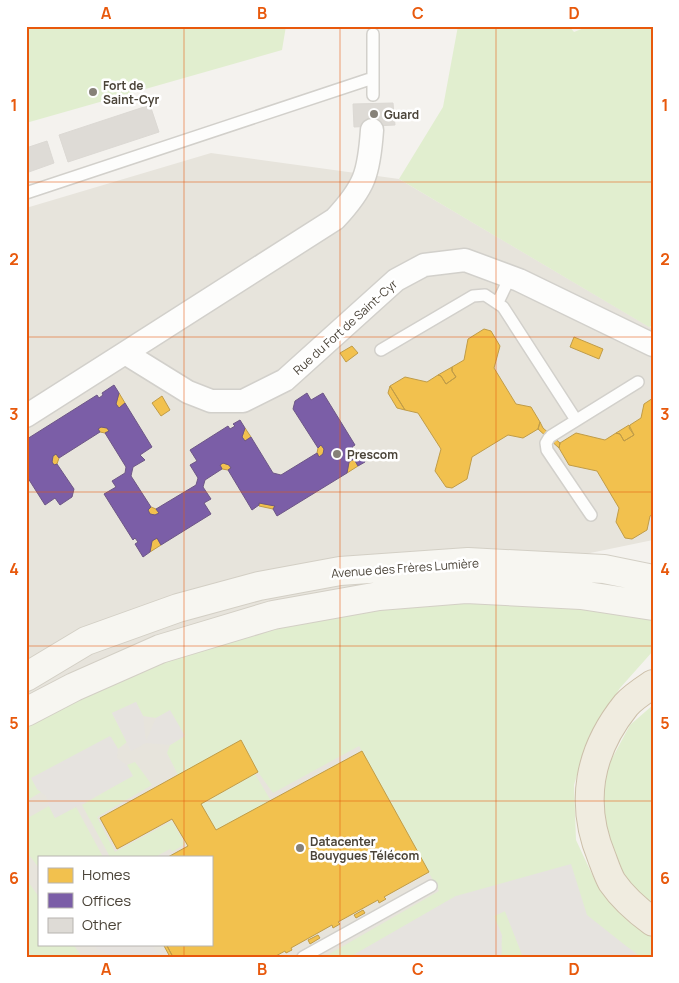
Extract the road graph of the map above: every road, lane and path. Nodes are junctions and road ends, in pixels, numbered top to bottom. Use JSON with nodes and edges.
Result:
{"nodes":[{"id":1,"x":373,"y":34,"type":"dead end"},
{"id":2,"x":373,"y":78,"type":"junction"},
{"id":3,"x":373,"y":95,"type":"dead end"},
{"id":4,"x":372,"y":130,"type":"dead end"},
{"id":5,"x":26,"y":193,"type":"edge"},
{"id":6,"x":510,"y":277,"type":"junction"},
{"id":7,"x":498,"y":302,"type":"junction"},
{"id":8,"x":653,"y":345,"type":"edge"},
{"id":9,"x":381,"y":350,"type":"dead end"},
{"id":10,"x":126,"y":353,"type":"junction"},
{"id":11,"x":638,"y":382,"type":"dead end"},
{"id":12,"x":26,"y":416,"type":"edge"},
{"id":13,"x":576,"y":420,"type":"junction"},
{"id":14,"x":592,"y":515,"type":"dead end"},
{"id":15,"x":653,"y":579,"type":"edge"},
{"id":16,"x":653,"y":606,"type":"edge"},
{"id":17,"x":86,"y":642,"type":"junction"},
{"id":18,"x":26,"y":666,"type":"edge"},
{"id":19,"x":26,"y":677,"type":"edge"},
{"id":20,"x":653,"y":684,"type":"edge"},
{"id":21,"x":26,"y":712,"type":"edge"},
{"id":22,"x":431,"y":886,"type":"dead end"},
{"id":23,"x":653,"y":922,"type":"edge"},
{"id":24,"x":303,"y":957,"type":"edge"}],
"edges":[{"from":1,"to":2,"type":"lane"},
{"from":2,"to":3,"type":"lane"},
{"from":2,"to":5,"type":"lane"},
{"from":4,"to":10,"type":"street"},
{"from":6,"to":7,"type":"lane"},
{"from":6,"to":8,"type":"street","name":"Rue du Fort de Saint-Cyr"},
{"from":6,"to":10,"type":"street","name":"Rue du Fort de Saint-Cyr"},
{"from":7,"to":9,"type":"lane"},
{"from":7,"to":13,"type":"lane"},
{"from":10,"to":12,"type":"street"},
{"from":11,"to":13,"type":"lane"},
{"from":13,"to":14,"type":"lane"},
{"from":15,"to":17,"type":"main road","name":"Avenue des Frères Lumière"},
{"from":16,"to":21,"type":"main road","name":"Avenue des Frères Lumière"},
{"from":17,"to":18,"type":"main road"},
{"from":17,"to":19,"type":"main road","name":"Avenue des Frères Lumière"},
{"from":20,"to":23,"type":"highway"},
{"from":22,"to":24,"type":"lane"}]}
